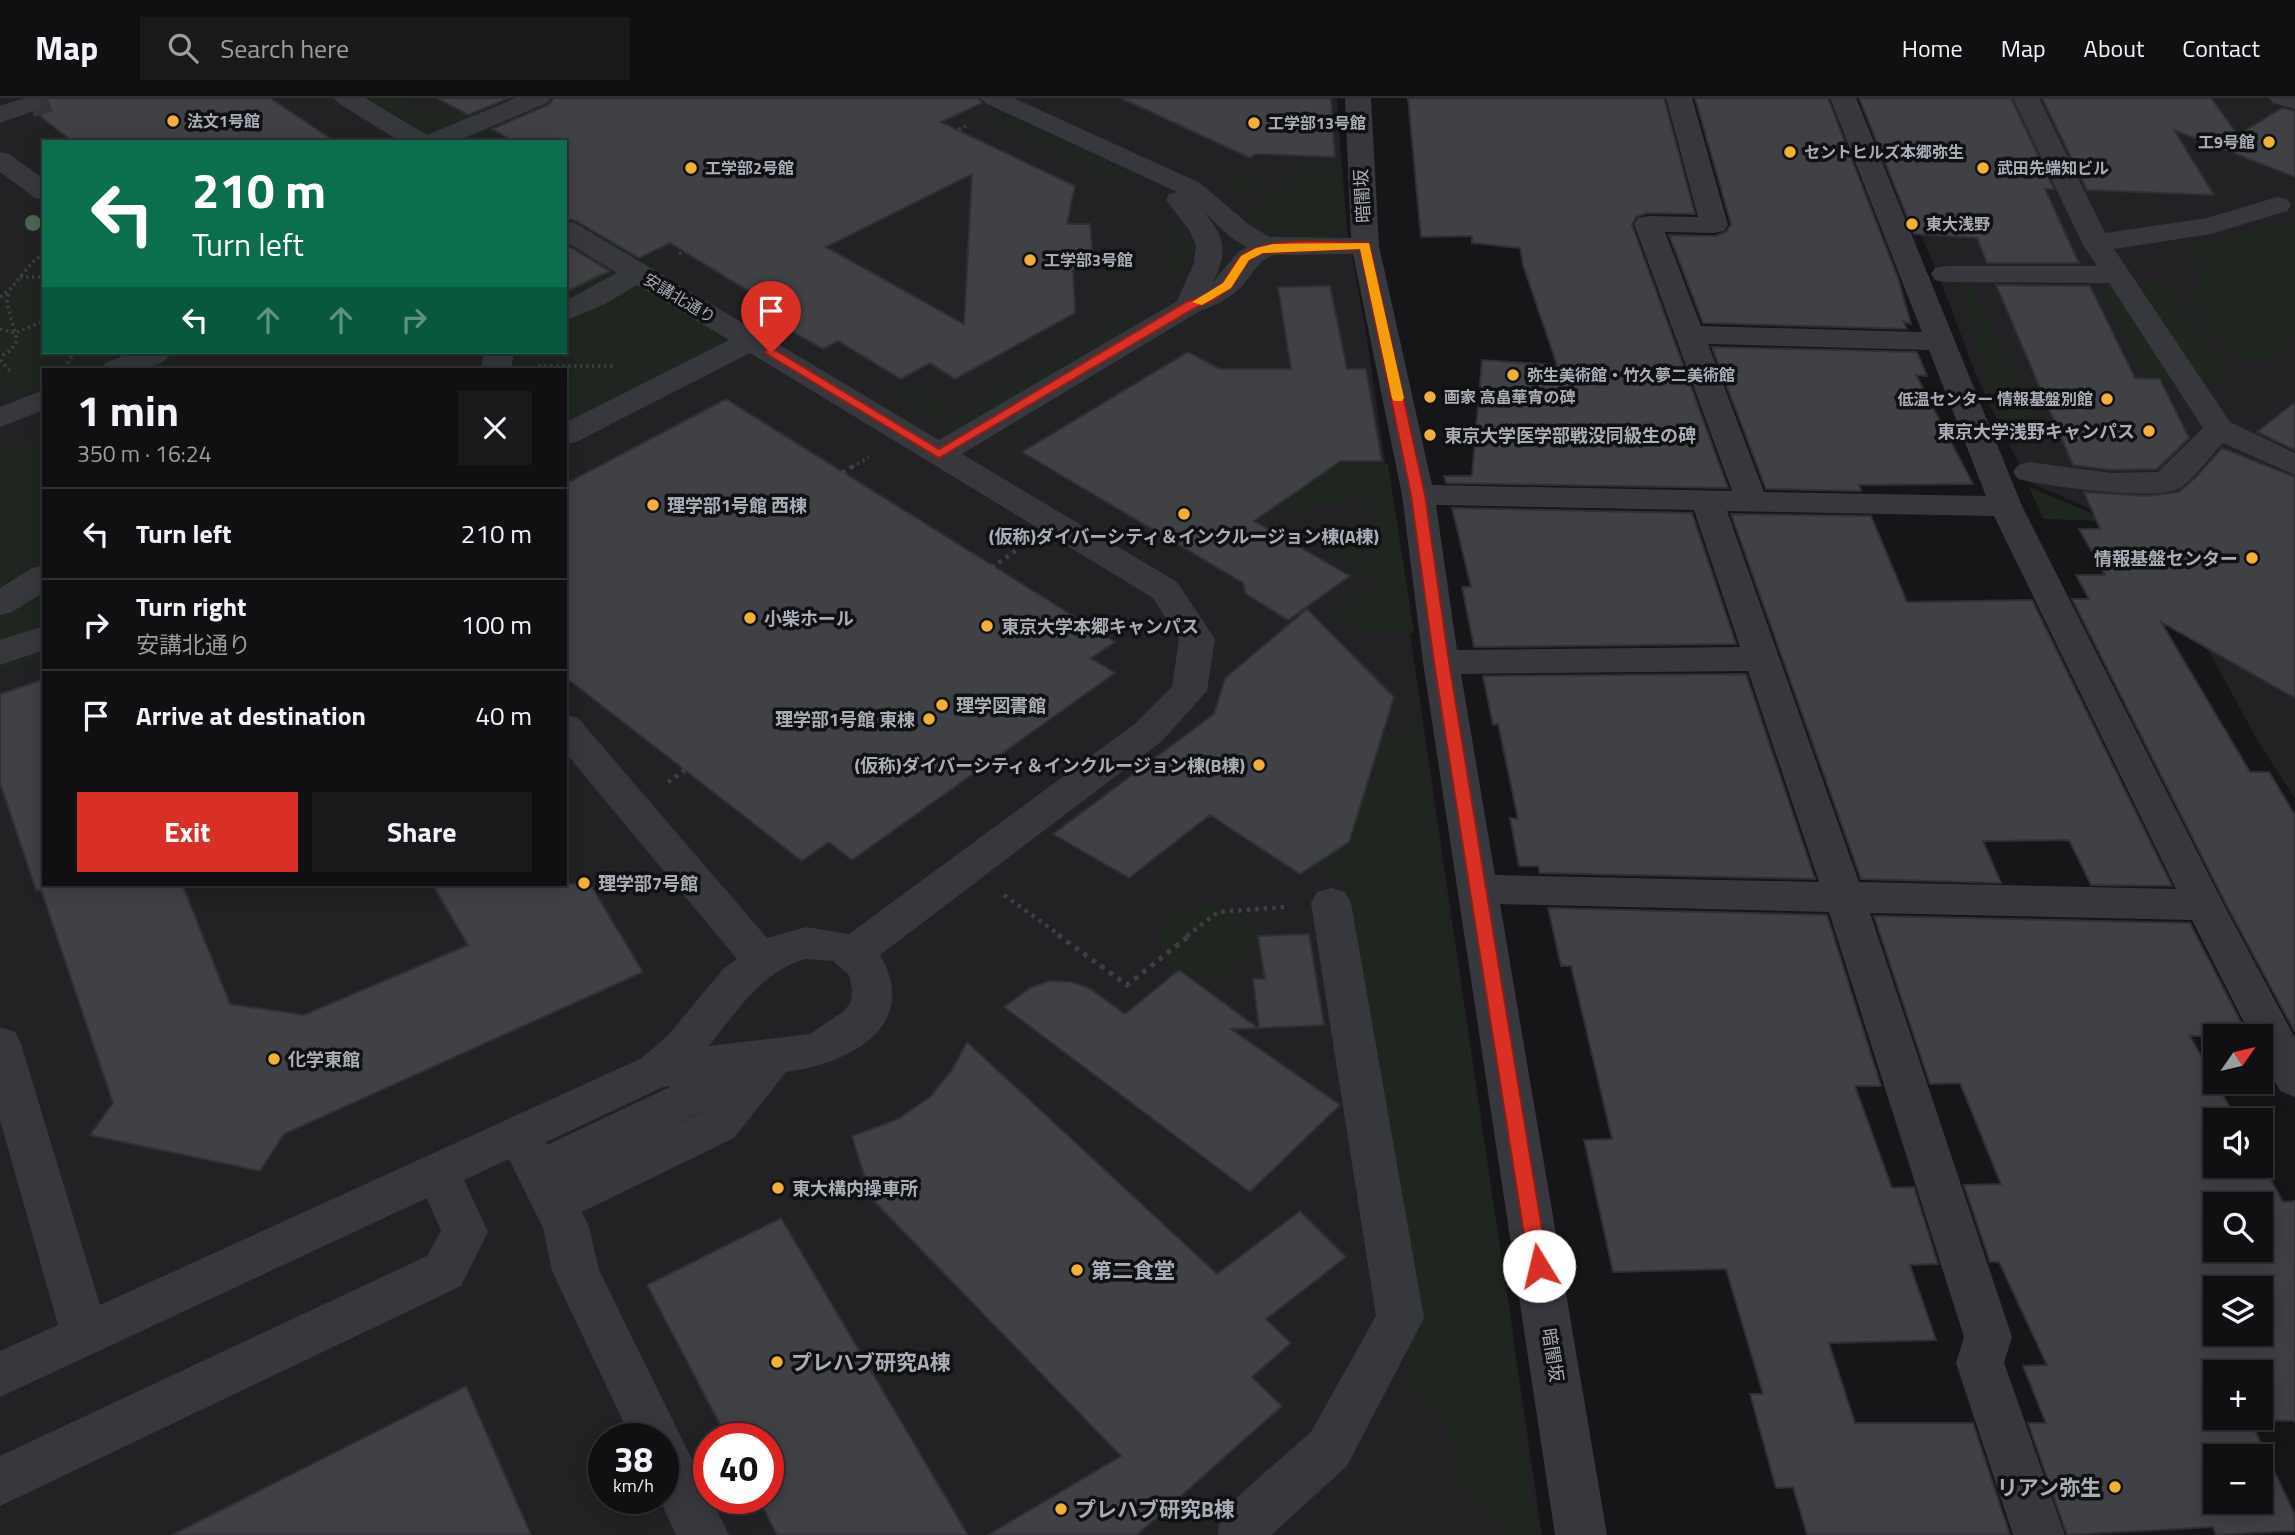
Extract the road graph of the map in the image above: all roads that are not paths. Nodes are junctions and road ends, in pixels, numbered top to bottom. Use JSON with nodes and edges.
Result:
{"nodes":[{"id":1,"x":347,"y":98,"type":"edge"},
{"id":2,"x":538,"y":98,"type":"edge"},
{"id":3,"x":1358,"y":98,"type":"edge"},
{"id":4,"x":1679,"y":98,"type":"edge"},
{"id":5,"x":1843,"y":98,"type":"edge"},
{"id":6,"x":2026,"y":98,"type":"edge"},
{"id":7,"x":2282,"y":98,"type":"edge"},
{"id":8,"x":1005,"y":100,"type":"edge"},
{"id":9,"x":2295,"y":101,"type":"edge"},
{"id":10,"x":30,"y":104,"type":"dead end"},
{"id":11,"x":0,"y":115,"type":"edge"},
{"id":12,"x":417,"y":140,"type":"edge"},
{"id":13,"x":437,"y":140,"type":"edge"},
{"id":14,"x":0,"y":160,"type":"edge"},
{"id":15,"x":1167,"y":180,"type":"junction"},
{"id":16,"x":42,"y":191,"type":"edge"},
{"id":17,"x":2277,"y":205,"type":"dead end"},
{"id":18,"x":567,"y":230,"type":"edge"},
{"id":19,"x":2096,"y":243,"type":"junction"},
{"id":20,"x":1365,"y":246,"type":"junction"},
{"id":21,"x":1273,"y":247,"type":"junction"},
{"id":22,"x":637,"y":273,"type":"junction"},
{"id":23,"x":1945,"y":274,"type":"dead end"},
{"id":24,"x":2117,"y":275,"type":"junction"},
{"id":25,"x":1191,"y":305,"type":"junction"},
{"id":26,"x":567,"y":311,"type":"edge"},
{"id":27,"x":1689,"y":335,"type":"junction"},
{"id":28,"x":751,"y":341,"type":"junction"},
{"id":29,"x":1940,"y":341,"type":"junction"},
{"id":30,"x":153,"y":354,"type":"edge"},
{"id":31,"x":118,"y":368,"type":"edge"},
{"id":32,"x":42,"y":400,"type":"edge"},
{"id":33,"x":0,"y":418,"type":"edge"},
{"id":34,"x":2219,"y":429,"type":"junction"},
{"id":35,"x":567,"y":434,"type":"edge"},
{"id":36,"x":939,"y":454,"type":"junction"},
{"id":37,"x":2295,"y":465,"type":"edge"},
{"id":38,"x":2029,"y":472,"type":"dead end"},
{"id":39,"x":1418,"y":495,"type":"junction"},
{"id":40,"x":1707,"y":501,"type":"junction"},
{"id":41,"x":1752,"y":502,"type":"junction"},
{"id":42,"x":2006,"y":506,"type":"junction"},
{"id":43,"x":42,"y":577,"type":"edge"},
{"id":44,"x":0,"y":604,"type":"edge"},
{"id":45,"x":42,"y":638,"type":"edge"},
{"id":46,"x":0,"y":653,"type":"edge"},
{"id":47,"x":1762,"y":659,"type":"junction"},
{"id":48,"x":1441,"y":662,"type":"junction"},
{"id":49,"x":567,"y":729,"type":"edge"},
{"id":50,"x":1479,"y":890,"type":"junction"},
{"id":51,"x":1845,"y":898,"type":"junction"},
{"id":52,"x":1331,"y":903,"type":"road end"},
{"id":53,"x":2204,"y":905,"type":"junction"},
{"id":54,"x":853,"y":953,"type":"junction"},
{"id":55,"x":762,"y":960,"type":"junction"},
{"id":56,"x":0,"y":1044,"type":"edge"},
{"id":57,"x":773,"y":1057,"type":"junction"},
{"id":58,"x":657,"y":1070,"type":"junction"},
{"id":59,"x":2295,"y":1079,"type":"edge"},
{"id":60,"x":537,"y":1169,"type":"junction"},
{"id":61,"x":438,"y":1172,"type":"junction"},
{"id":62,"x":85,"y":1336,"type":"junction"},
{"id":63,"x":0,"y":1375,"type":"edge"},
{"id":64,"x":649,"y":1423,"type":"edge"},
{"id":65,"x":0,"y":1482,"type":"edge"},
{"id":66,"x":679,"y":1487,"type":"edge"},
{"id":67,"x":702,"y":1535,"type":"edge"},
{"id":68,"x":1244,"y":1535,"type":"edge"},
{"id":69,"x":1581,"y":1535,"type":"edge"},
{"id":70,"x":2039,"y":1535,"type":"edge"}],
"edges":[{"from":1,"to":12,"type":"street"},
{"from":2,"to":13,"type":"street"},
{"from":3,"to":20,"type":"street","name":"暗闇坂"},
{"from":4,"to":27,"type":"street"},
{"from":5,"to":29,"type":"street"},
{"from":6,"to":19,"type":"street"},
{"from":7,"to":9,"type":"street"},
{"from":8,"to":15,"type":"street"},
{"from":10,"to":11,"type":"street"},
{"from":14,"to":16,"type":"street"},
{"from":15,"to":21,"type":"street"},
{"from":15,"to":25,"type":"street"},
{"from":17,"to":19,"type":"street"},
{"from":18,"to":22,"type":"street","name":"安講北通り"},
{"from":19,"to":24,"type":"street"},
{"from":20,"to":21,"type":"street"},
{"from":20,"to":39,"type":"street","name":"暗闇坂"},
{"from":21,"to":25,"type":"street"},
{"from":22,"to":26,"type":"street"},
{"from":22,"to":28,"type":"street","name":"安講北通り"},
{"from":23,"to":24,"type":"street"},
{"from":24,"to":34,"type":"street"},
{"from":25,"to":36,"type":"street"},
{"from":27,"to":29,"type":"street"},
{"from":27,"to":41,"type":"street"},
{"from":28,"to":35,"type":"street"},
{"from":28,"to":36,"type":"street","name":"安講北通り"},
{"from":29,"to":42,"type":"street"},
{"from":30,"to":31,"type":"street"},
{"from":32,"to":33,"type":"street"},
{"from":34,"to":37,"type":"street"},
{"from":34,"to":38,"type":"street"},
{"from":36,"to":54,"type":"street","name":"安講北通り"},
{"from":39,"to":40,"type":"street"},
{"from":39,"to":48,"type":"street","name":"暗闇坂"},
{"from":40,"to":41,"type":"street"},
{"from":40,"to":47,"type":"street"},
{"from":41,"to":42,"type":"street"},
{"from":42,"to":53,"type":"street"},
{"from":43,"to":44,"type":"street"},
{"from":45,"to":46,"type":"street"},
{"from":47,"to":48,"type":"street"},
{"from":47,"to":51,"type":"street"},
{"from":48,"to":50,"type":"street","name":"暗闇坂"},
{"from":49,"to":55,"type":"street"},
{"from":50,"to":51,"type":"street"},
{"from":50,"to":69,"type":"street","name":"暗闇坂"},
{"from":51,"to":53,"type":"street"},
{"from":51,"to":70,"type":"street"},
{"from":52,"to":68,"type":"street"},
{"from":53,"to":59,"type":"street"},
{"from":54,"to":55,"type":"street"},
{"from":54,"to":57,"type":"street"},
{"from":55,"to":58,"type":"street"},
{"from":56,"to":62,"type":"street"},
{"from":57,"to":58,"type":"street"},
{"from":57,"to":60,"type":"street"},
{"from":58,"to":60,"type":"street"},
{"from":60,"to":61,"type":"street"},
{"from":60,"to":64,"type":"street"},
{"from":61,"to":62,"type":"street"},
{"from":61,"to":65,"type":"street"},
{"from":62,"to":63,"type":"street"},
{"from":66,"to":67,"type":"street"}]}
